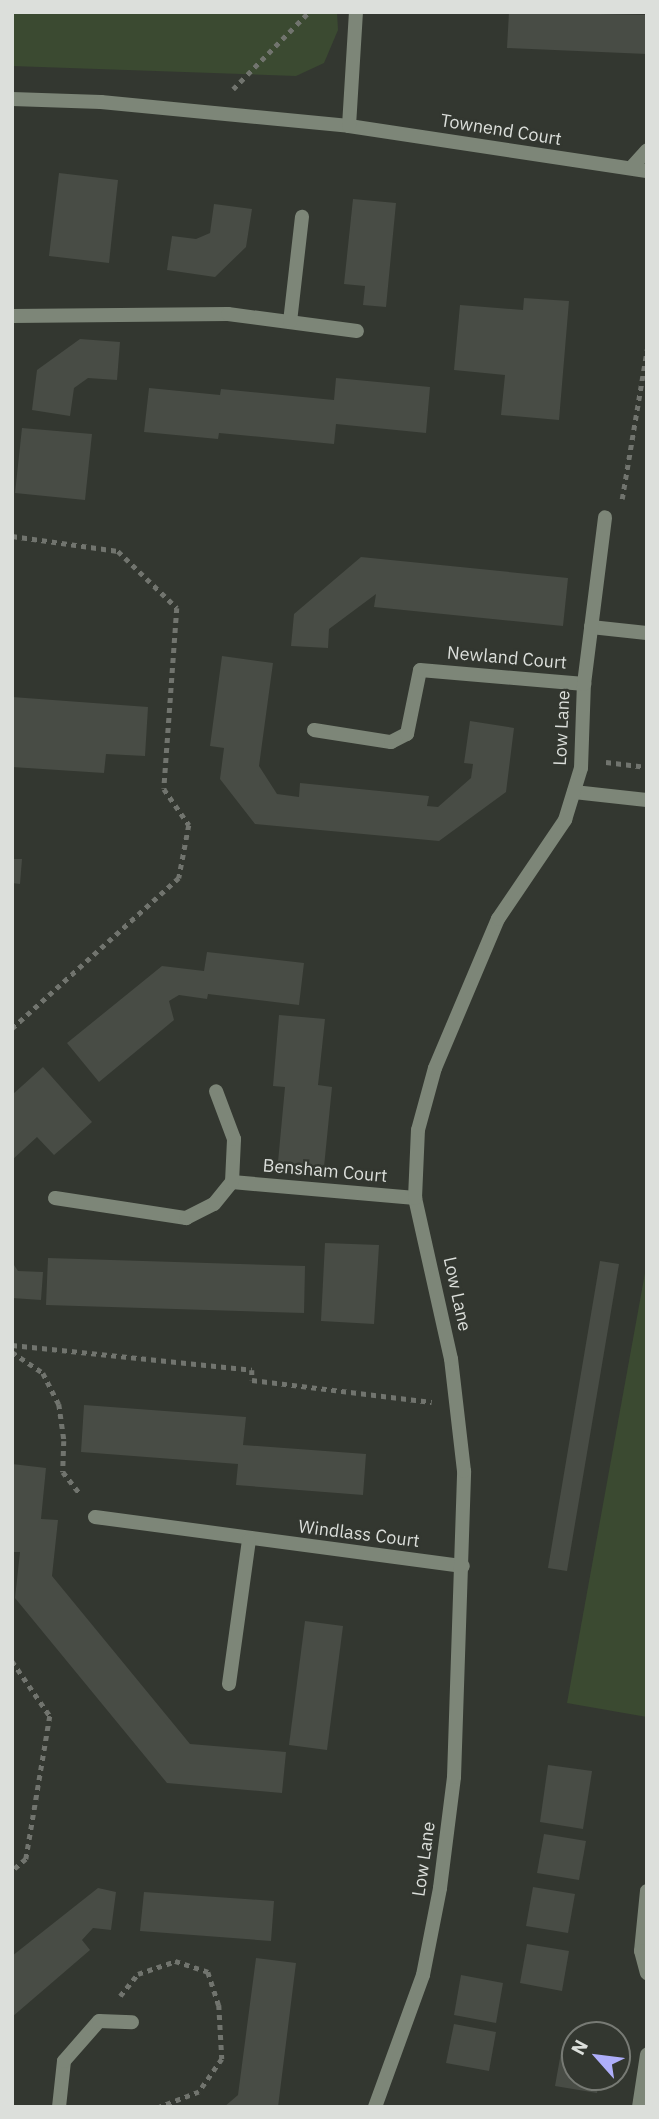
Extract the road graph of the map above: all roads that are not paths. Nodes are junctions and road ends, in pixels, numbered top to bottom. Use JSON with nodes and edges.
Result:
{"nodes":[{"id":1,"x":356,"y":12,"type":"edge"},
{"id":2,"x":12,"y":99,"type":"edge"},
{"id":3,"x":349,"y":126,"type":"junction"},
{"id":4,"x":647,"y":150,"type":"edge"},
{"id":5,"x":631,"y":168,"type":"junction"},
{"id":6,"x":647,"y":171,"type":"edge"},
{"id":7,"x":302,"y":217,"type":"dead end"},
{"id":8,"x":12,"y":316,"type":"edge"},
{"id":9,"x":290,"y":322,"type":"junction"},
{"id":10,"x":357,"y":331,"type":"dead end"},
{"id":11,"x":605,"y":517,"type":"road end"},
{"id":12,"x":591,"y":627,"type":"junction"},
{"id":13,"x":647,"y":633,"type":"edge"},
{"id":14,"x":584,"y":684,"type":"junction"},
{"id":15,"x":314,"y":730,"type":"dead end"},
{"id":16,"x":573,"y":792,"type":"junction"},
{"id":17,"x":647,"y":800,"type":"edge"},
{"id":18,"x":216,"y":1091,"type":"dead end"},
{"id":19,"x":232,"y":1182,"type":"junction"},
{"id":20,"x":55,"y":1198,"type":"dead end"},
{"id":21,"x":415,"y":1198,"type":"junction"},
{"id":22,"x":95,"y":1517,"type":"road end"},
{"id":23,"x":249,"y":1540,"type":"junction"},
{"id":24,"x":463,"y":1566,"type":"junction"},
{"id":25,"x":229,"y":1684,"type":"dead end"},
{"id":26,"x":647,"y":1891,"type":"edge"},
{"id":27,"x":647,"y":1973,"type":"edge"},
{"id":28,"x":132,"y":2022,"type":"dead end"},
{"id":29,"x":647,"y":2055,"type":"edge"},
{"id":30,"x":59,"y":2107,"type":"edge"},
{"id":31,"x":375,"y":2107,"type":"edge"},
{"id":32,"x":639,"y":2107,"type":"edge"}],
"edges":[{"from":1,"to":3,"type":"street"},
{"from":2,"to":3,"type":"street","name":"Townend Court"},
{"from":3,"to":5,"type":"street","name":"Townend Court"},
{"from":4,"to":5,"type":"street"},
{"from":5,"to":6,"type":"street","name":"Townend Court"},
{"from":7,"to":9,"type":"street"},
{"from":8,"to":9,"type":"street"},
{"from":9,"to":10,"type":"street"},
{"from":11,"to":12,"type":"street","name":"Low Lane"},
{"from":12,"to":13,"type":"street"},
{"from":12,"to":14,"type":"street","name":"Low Lane"},
{"from":14,"to":15,"type":"street","name":"Newland Court"},
{"from":14,"to":16,"type":"street","name":"Low Lane"},
{"from":16,"to":17,"type":"street"},
{"from":16,"to":21,"type":"street","name":"Low Lane"},
{"from":18,"to":19,"type":"street"},
{"from":19,"to":20,"type":"street"},
{"from":19,"to":21,"type":"street","name":"Bensham Court"},
{"from":21,"to":24,"type":"street","name":"Low Lane"},
{"from":22,"to":23,"type":"street","name":"Windlass Court"},
{"from":23,"to":24,"type":"street","name":"Windlass Court"},
{"from":23,"to":25,"type":"street"},
{"from":24,"to":31,"type":"street","name":"Low Lane"},
{"from":26,"to":27,"type":"street"},
{"from":28,"to":30,"type":"street"},
{"from":29,"to":32,"type":"street"}]}
